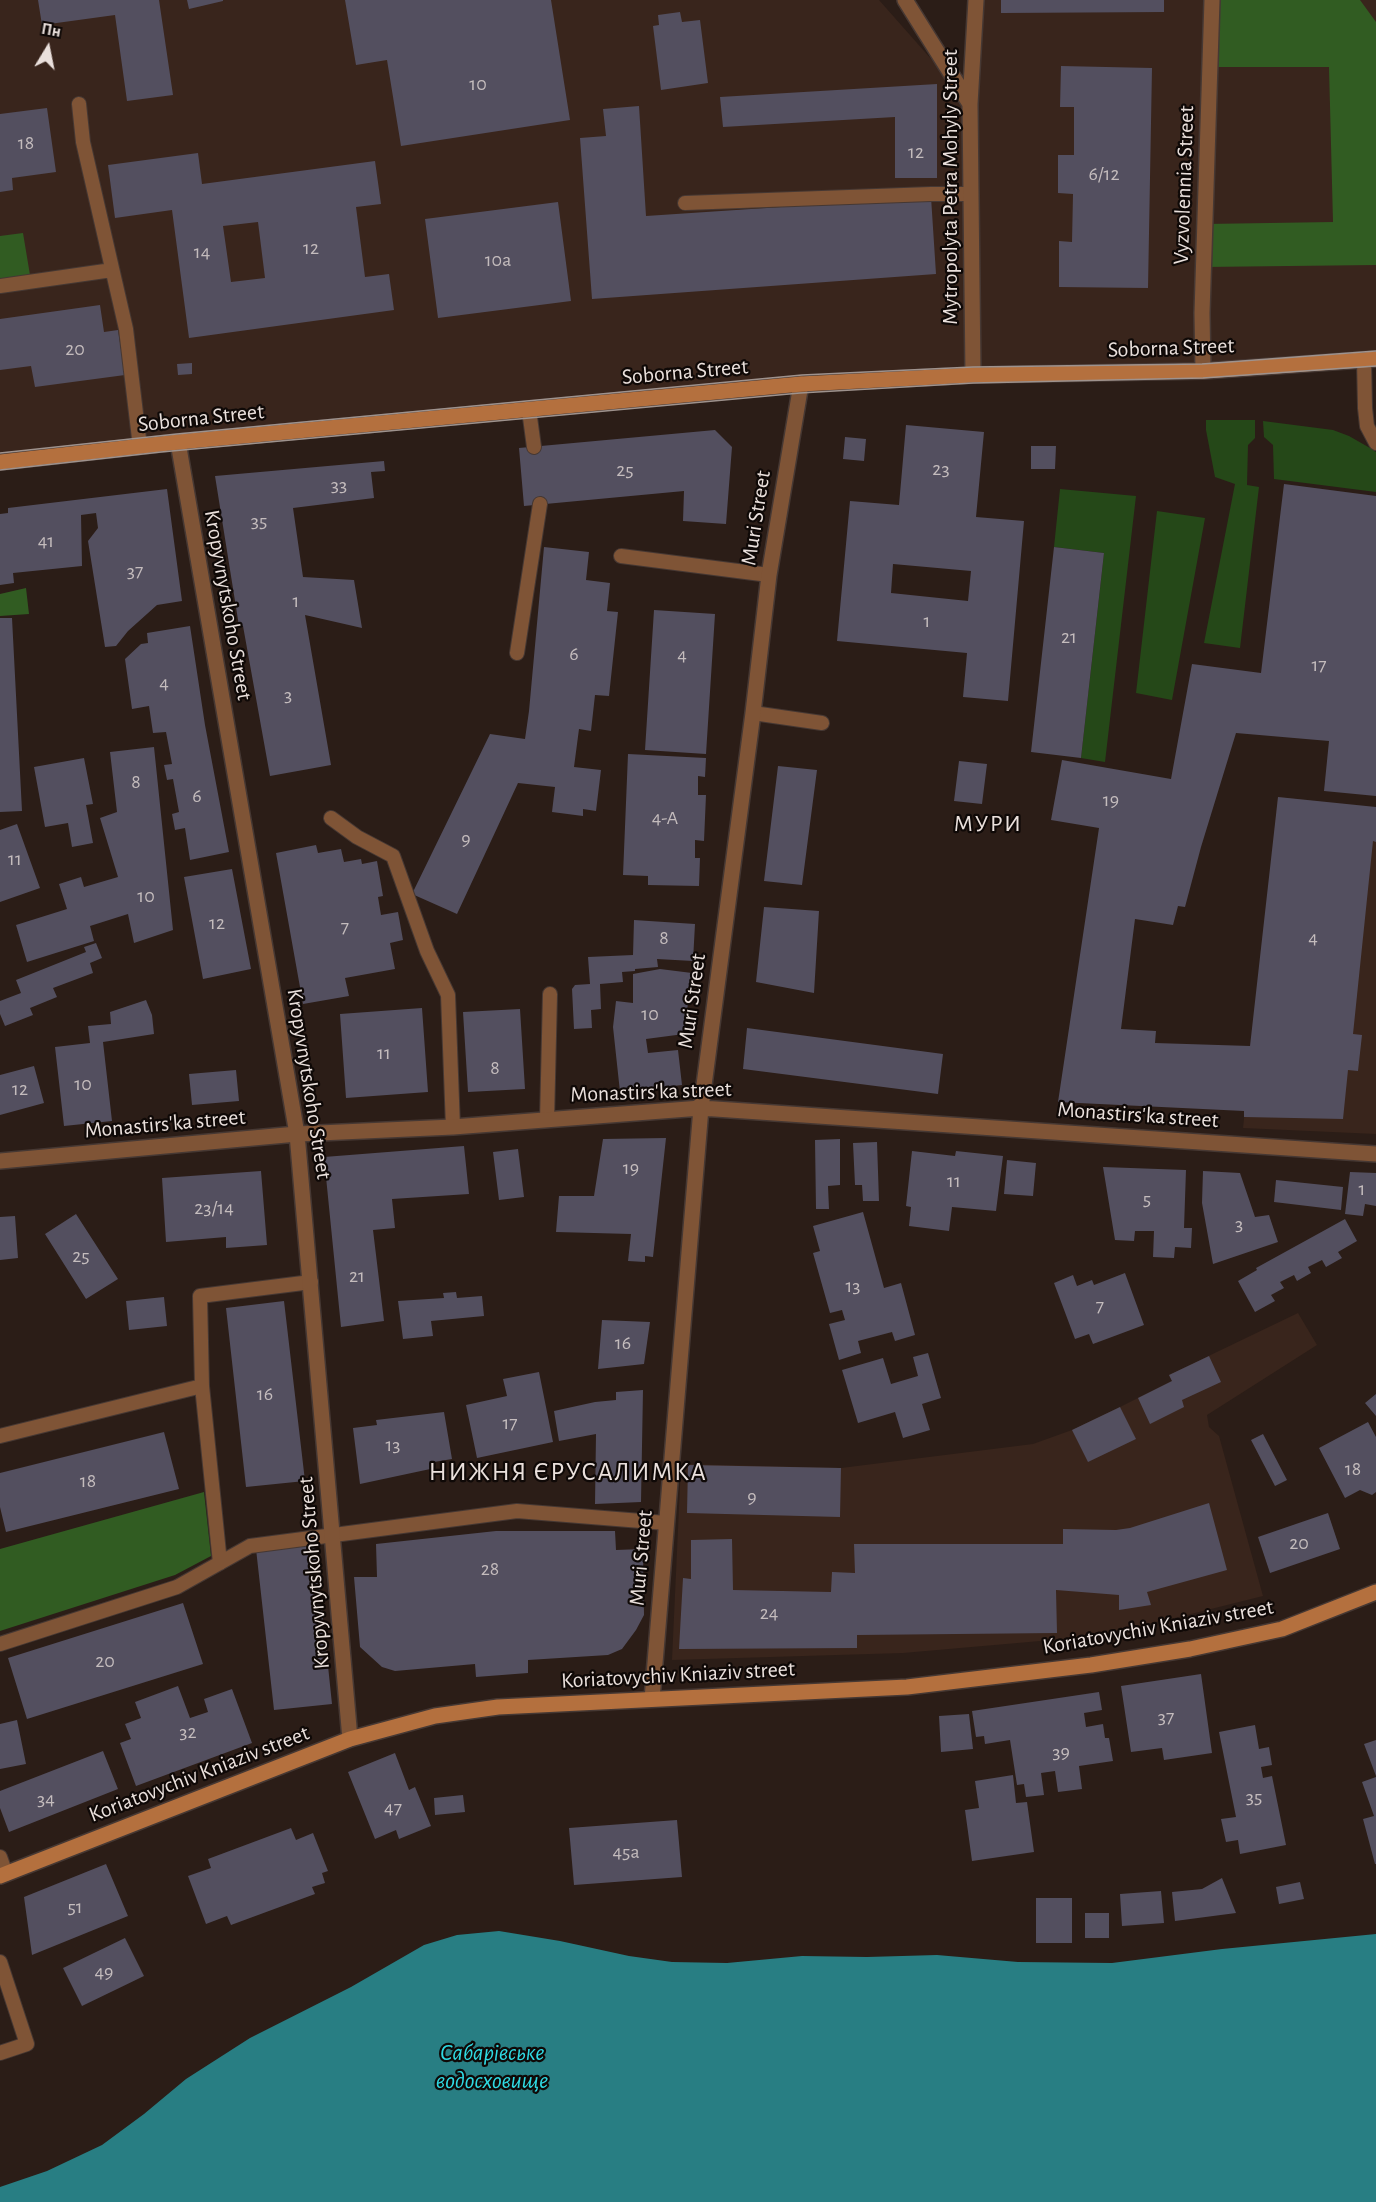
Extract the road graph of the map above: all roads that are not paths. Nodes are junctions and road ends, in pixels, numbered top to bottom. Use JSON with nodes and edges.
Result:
{"nodes":[{"id":1,"x":905,"y":0,"type":"edge"},
{"id":2,"x":976,"y":0,"type":"edge"},
{"id":3,"x":1212,"y":0,"type":"edge"},
{"id":4,"x":79,"y":104,"type":"dead end"},
{"id":5,"x":970,"y":104,"type":"junction"},
{"id":6,"x":971,"y":194,"type":"junction"},
{"id":7,"x":685,"y":203,"type":"dead end"},
{"id":8,"x":112,"y":270,"type":"junction"},
{"id":9,"x":0,"y":286,"type":"edge"},
{"id":10,"x":1370,"y":360,"type":"edge"},
{"id":11,"x":1203,"y":371,"type":"junction"},
{"id":12,"x":973,"y":375,"type":"junction"},
{"id":13,"x":801,"y":384,"type":"junction"},
{"id":14,"x":529,"y":410,"type":"junction"},
{"id":15,"x":178,"y":442,"type":"junction"},
{"id":16,"x":1376,"y":443,"type":"edge"},
{"id":17,"x":140,"y":447,"type":"junction"},
{"id":18,"x":534,"y":447,"type":"dead end"},
{"id":19,"x":0,"y":462,"type":"edge"},
{"id":20,"x":540,"y":504,"type":"dead end"},
{"id":21,"x":621,"y":556,"type":"dead end"},
{"id":22,"x":769,"y":575,"type":"junction"},
{"id":23,"x":517,"y":653,"type":"dead end"},
{"id":24,"x":753,"y":713,"type":"junction"},
{"id":25,"x":822,"y":723,"type":"dead end"},
{"id":26,"x":331,"y":818,"type":"dead end"},
{"id":27,"x":550,"y":994,"type":"dead end"},
{"id":28,"x":701,"y":1108,"type":"junction"},
{"id":29,"x":547,"y":1120,"type":"junction"},
{"id":30,"x":453,"y":1126,"type":"junction"},
{"id":31,"x":297,"y":1134,"type":"junction"},
{"id":32,"x":1376,"y":1154,"type":"edge"},
{"id":33,"x":0,"y":1161,"type":"edge"},
{"id":34,"x":311,"y":1282,"type":"junction"},
{"id":35,"x":202,"y":1386,"type":"junction"},
{"id":36,"x":0,"y":1436,"type":"edge"},
{"id":37,"x":666,"y":1523,"type":"junction"},
{"id":38,"x":334,"y":1536,"type":"junction"},
{"id":39,"x":220,"y":1563,"type":"junction"},
{"id":40,"x":1376,"y":1592,"type":"edge"},
{"id":41,"x":0,"y":1644,"type":"edge"},
{"id":42,"x":652,"y":1699,"type":"junction"},
{"id":43,"x":350,"y":1739,"type":"junction"},
{"id":44,"x":0,"y":1857,"type":"edge"},
{"id":45,"x":3,"y":1875,"type":"edge"},
{"id":46,"x":0,"y":1962,"type":"edge"},
{"id":47,"x":0,"y":2053,"type":"edge"}],
"edges":[{"from":1,"to":5,"type":"street"},
{"from":2,"to":5,"type":"street","name":"Mytropolyta Petra Mohyly Street"},
{"from":3,"to":11,"type":"street","name":"Vyzvolennia Street"},
{"from":4,"to":8,"type":"lane"},
{"from":5,"to":6,"type":"street","name":"Mytropolyta Petra Mohyly Street"},
{"from":6,"to":7,"type":"lane"},
{"from":6,"to":12,"type":"street","name":"Mytropolyta Petra Mohyly Street"},
{"from":8,"to":9,"type":"lane"},
{"from":8,"to":17,"type":"lane"},
{"from":10,"to":11,"type":"street","name":"Soborna Street"},
{"from":10,"to":16,"type":"lane"},
{"from":11,"to":12,"type":"street","name":"Soborna Street"},
{"from":12,"to":13,"type":"street","name":"Soborna Street"},
{"from":13,"to":14,"type":"street","name":"Soborna Street"},
{"from":13,"to":22,"type":"street","name":"Muri Street"},
{"from":14,"to":15,"type":"street","name":"Soborna Street"},
{"from":14,"to":18,"type":"lane"},
{"from":15,"to":17,"type":"street","name":"Soborna Street"},
{"from":15,"to":31,"type":"street","name":"Kropyvnytskoho Street"},
{"from":17,"to":19,"type":"street","name":"Soborna Street"},
{"from":20,"to":23,"type":"lane"},
{"from":21,"to":22,"type":"lane"},
{"from":22,"to":24,"type":"street","name":"Muri Street"},
{"from":24,"to":25,"type":"lane"},
{"from":24,"to":28,"type":"street","name":"Muri Street"},
{"from":26,"to":30,"type":"lane"},
{"from":27,"to":29,"type":"lane"},
{"from":28,"to":29,"type":"street","name":"Monastirs'ka street"},
{"from":28,"to":32,"type":"street","name":"Monastirs'ka street"},
{"from":28,"to":37,"type":"street","name":"Muri Street"},
{"from":29,"to":30,"type":"street","name":"Monastirs'ka street"},
{"from":30,"to":31,"type":"street","name":"Monastirs'ka street"},
{"from":31,"to":33,"type":"street","name":"Monastirs'ka street"},
{"from":31,"to":34,"type":"street","name":"Kropyvnytskoho Street"},
{"from":34,"to":35,"type":"lane"},
{"from":34,"to":38,"type":"street","name":"Kropyvnytskoho Street"},
{"from":35,"to":36,"type":"lane"},
{"from":35,"to":39,"type":"lane"},
{"from":37,"to":38,"type":"lane"},
{"from":37,"to":42,"type":"street","name":"Muri Street"},
{"from":38,"to":39,"type":"lane"},
{"from":38,"to":43,"type":"street","name":"Kropyvnytskoho Street"},
{"from":39,"to":41,"type":"lane"},
{"from":40,"to":42,"type":"street","name":"Koriatovychiv Kniaziv street"},
{"from":42,"to":43,"type":"street","name":"Koriatovychiv Kniaziv street"},
{"from":43,"to":45,"type":"street","name":"Koriatovychiv Kniaziv street"},
{"from":44,"to":45,"type":"lane"},
{"from":46,"to":47,"type":"lane"}]}
